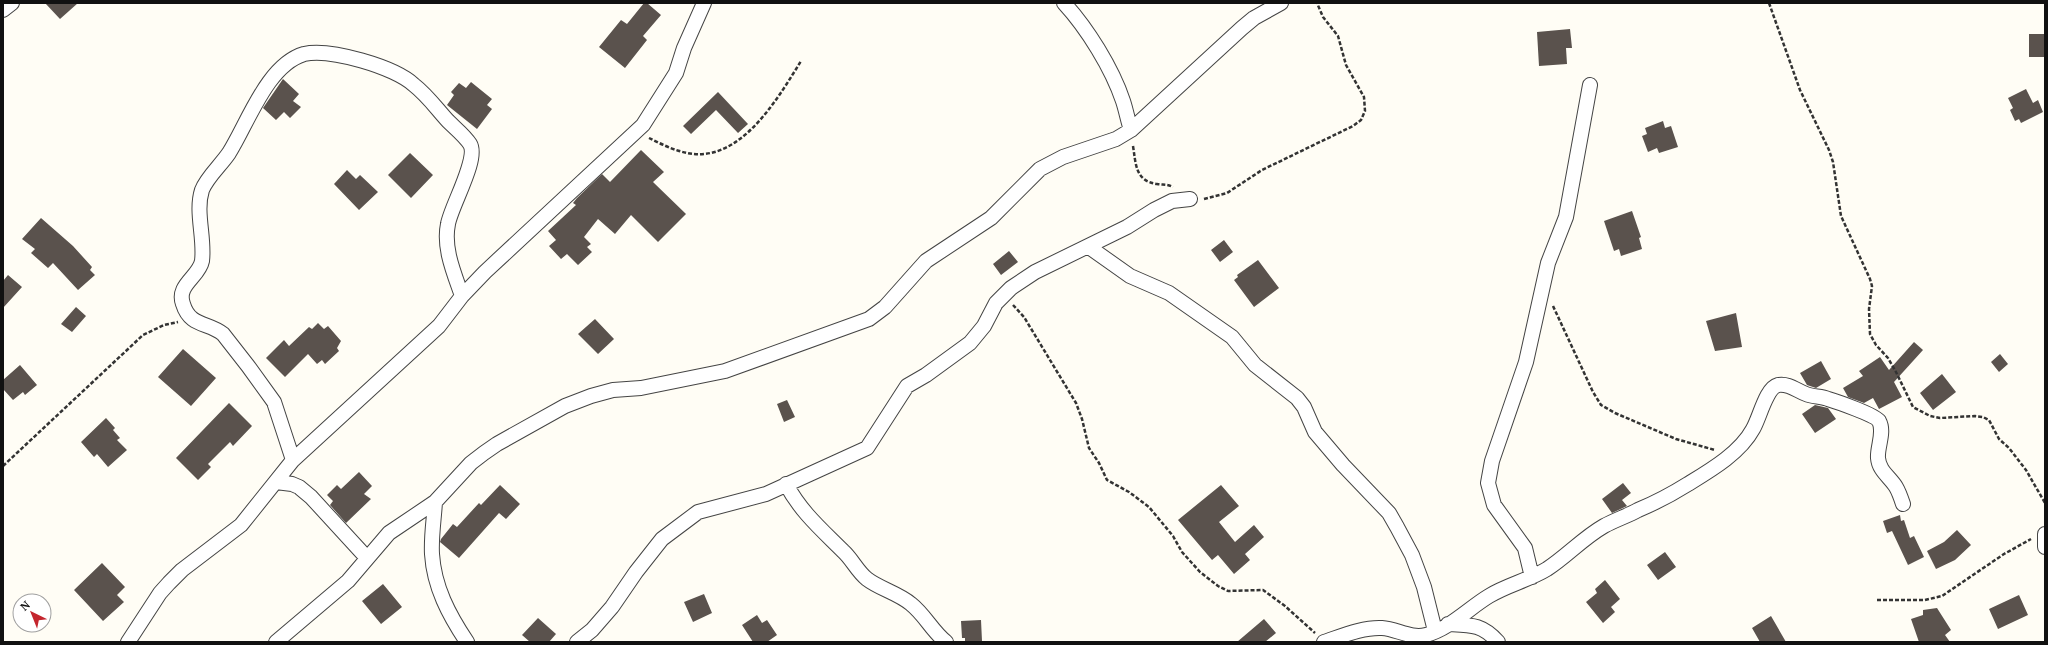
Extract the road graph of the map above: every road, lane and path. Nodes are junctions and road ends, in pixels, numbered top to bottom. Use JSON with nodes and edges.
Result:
{"nodes":[{"id":1,"x":12,"y":3,"type":"edge"},
{"id":2,"x":704,"y":3,"type":"edge"},
{"id":3,"x":1064,"y":3,"type":"edge"},
{"id":4,"x":1281,"y":3,"type":"edge"},
{"id":5,"x":1317,"y":3,"type":"edge"},
{"id":6,"x":1769,"y":3,"type":"edge"},
{"id":7,"x":3,"y":10,"type":"edge"},
{"id":8,"x":801,"y":61,"type":"dead end"},
{"id":9,"x":1590,"y":84,"type":"dead end"},
{"id":10,"x":1131,"y":130,"type":"junction"},
{"id":11,"x":636,"y":132,"type":"junction"},
{"id":12,"x":1190,"y":199,"type":"junction"},
{"id":13,"x":1089,"y":247,"type":"junction"},
{"id":14,"x":1543,"y":283,"type":"junction"},
{"id":15,"x":462,"y":296,"type":"junction"},
{"id":16,"x":1003,"y":296,"type":"junction"},
{"id":17,"x":192,"y":320,"type":"junction"},
{"id":18,"x":1734,"y":452,"type":"junction"},
{"id":19,"x":293,"y":460,"type":"junction"},
{"id":20,"x":3,"y":466,"type":"edge"},
{"id":21,"x":276,"y":482,"type":"junction"},
{"id":22,"x":786,"y":484,"type":"junction"},
{"id":23,"x":434,"y":502,"type":"junction"},
{"id":24,"x":2045,"y":502,"type":"edge"},
{"id":25,"x":1903,"y":504,"type":"dead end"},
{"id":26,"x":2039,"y":536,"type":"edge"},
{"id":27,"x":2045,"y":547,"type":"edge"},
{"id":28,"x":367,"y":558,"type":"junction"},
{"id":29,"x":1532,"y":577,"type":"junction"},
{"id":30,"x":1876,"y":600,"type":"dead end"},
{"id":31,"x":1448,"y":624,"type":"junction"},
{"id":32,"x":1435,"y":631,"type":"junction"},
{"id":33,"x":128,"y":642,"type":"edge"},
{"id":34,"x":276,"y":642,"type":"edge"},
{"id":35,"x":467,"y":642,"type":"edge"},
{"id":36,"x":577,"y":642,"type":"edge"},
{"id":37,"x":946,"y":642,"type":"edge"},
{"id":38,"x":1324,"y":642,"type":"edge"},
{"id":39,"x":1498,"y":642,"type":"edge"}],
"edges":[{"from":1,"to":7,"type":"street"},
{"from":2,"to":11,"type":"street"},
{"from":3,"to":10,"type":"street"},
{"from":4,"to":10,"type":"street"},
{"from":5,"to":12,"type":"path"},
{"from":6,"to":24,"type":"path"},
{"from":8,"to":11,"type":"path"},
{"from":9,"to":14,"type":"street"},
{"from":10,"to":12,"type":"path"},
{"from":10,"to":23,"type":"street"},
{"from":11,"to":15,"type":"street"},
{"from":12,"to":13,"type":"street"},
{"from":13,"to":16,"type":"street"},
{"from":13,"to":32,"type":"street"},
{"from":14,"to":18,"type":"path"},
{"from":14,"to":29,"type":"street"},
{"from":15,"to":17,"type":"street"},
{"from":15,"to":19,"type":"street"},
{"from":16,"to":22,"type":"street"},
{"from":16,"to":38,"type":"path"},
{"from":17,"to":19,"type":"street"},
{"from":17,"to":20,"type":"path"},
{"from":18,"to":25,"type":"street"},
{"from":18,"to":29,"type":"street"},
{"from":19,"to":21,"type":"street"},
{"from":21,"to":28,"type":"street"},
{"from":21,"to":33,"type":"street"},
{"from":22,"to":36,"type":"street"},
{"from":22,"to":37,"type":"street"},
{"from":23,"to":28,"type":"street"},
{"from":23,"to":35,"type":"street"},
{"from":26,"to":27,"type":"street"},
{"from":26,"to":30,"type":"path"},
{"from":28,"to":34,"type":"street"},
{"from":29,"to":31,"type":"street"},
{"from":31,"to":32,"type":"street"},
{"from":31,"to":39,"type":"street"},
{"from":32,"to":38,"type":"street"}]}
